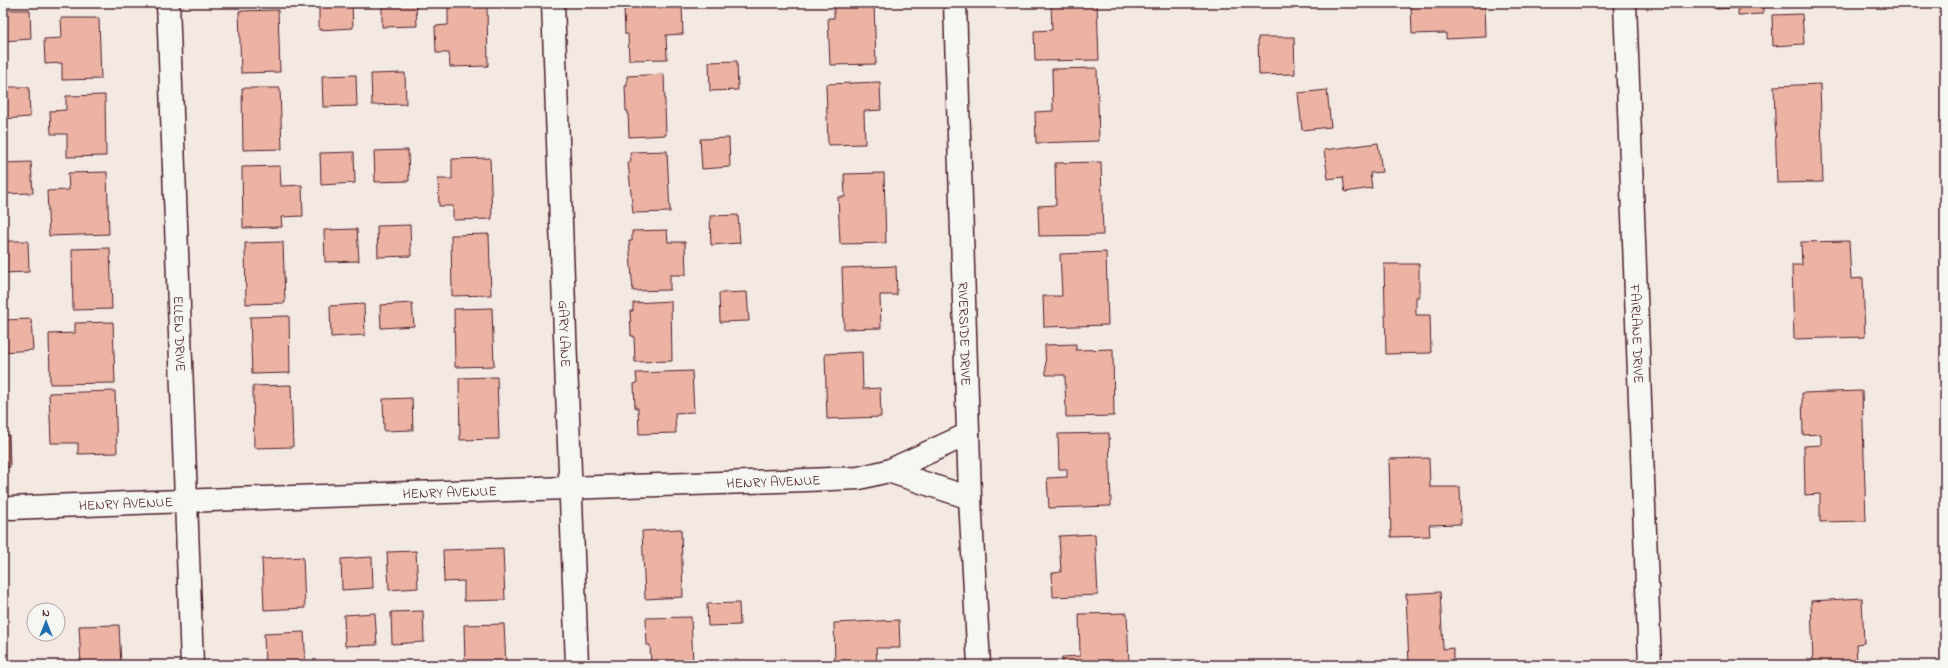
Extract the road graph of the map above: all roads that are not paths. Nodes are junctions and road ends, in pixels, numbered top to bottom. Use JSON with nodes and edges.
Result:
{"nodes":[{"id":1,"x":168,"y":3,"type":"edge"},
{"id":2,"x":553,"y":3,"type":"edge"},
{"id":3,"x":955,"y":3,"type":"edge"},
{"id":4,"x":1625,"y":3,"type":"edge"},
{"id":5,"x":968,"y":434,"type":"junction"},
{"id":6,"x":888,"y":471,"type":"junction"},
{"id":7,"x":571,"y":489,"type":"junction"},
{"id":8,"x":970,"y":498,"type":"junction"},
{"id":9,"x":185,"y":500,"type":"junction"},
{"id":10,"x":11,"y":508,"type":"dead end"},
{"id":11,"x":192,"y":665,"type":"edge"},
{"id":12,"x":577,"y":665,"type":"edge"},
{"id":13,"x":979,"y":665,"type":"edge"},
{"id":14,"x":1650,"y":665,"type":"edge"}],
"edges":[{"from":1,"to":9,"type":"street","name":"ELLEN DRIVE"},
{"from":2,"to":7,"type":"street","name":"GARY LANE"},
{"from":3,"to":5,"type":"street","name":"RIVERSIDE DRIVE"},
{"from":4,"to":14,"type":"street","name":"FAIRLANE DRIVE"},
{"from":5,"to":6,"type":"street","name":"HENRY AVENUE"},
{"from":5,"to":8,"type":"street","name":"RIVERSIDE DRIVE"},
{"from":6,"to":7,"type":"street","name":"HENRY AVENUE"},
{"from":6,"to":8,"type":"street"},
{"from":7,"to":9,"type":"street","name":"HENRY AVENUE"},
{"from":7,"to":12,"type":"street","name":"GARY LANE"},
{"from":8,"to":13,"type":"street","name":"RIVERSIDE DRIVE"},
{"from":9,"to":10,"type":"street","name":"HENRY AVENUE"},
{"from":9,"to":11,"type":"street","name":"ELLEN DRIVE"}]}
